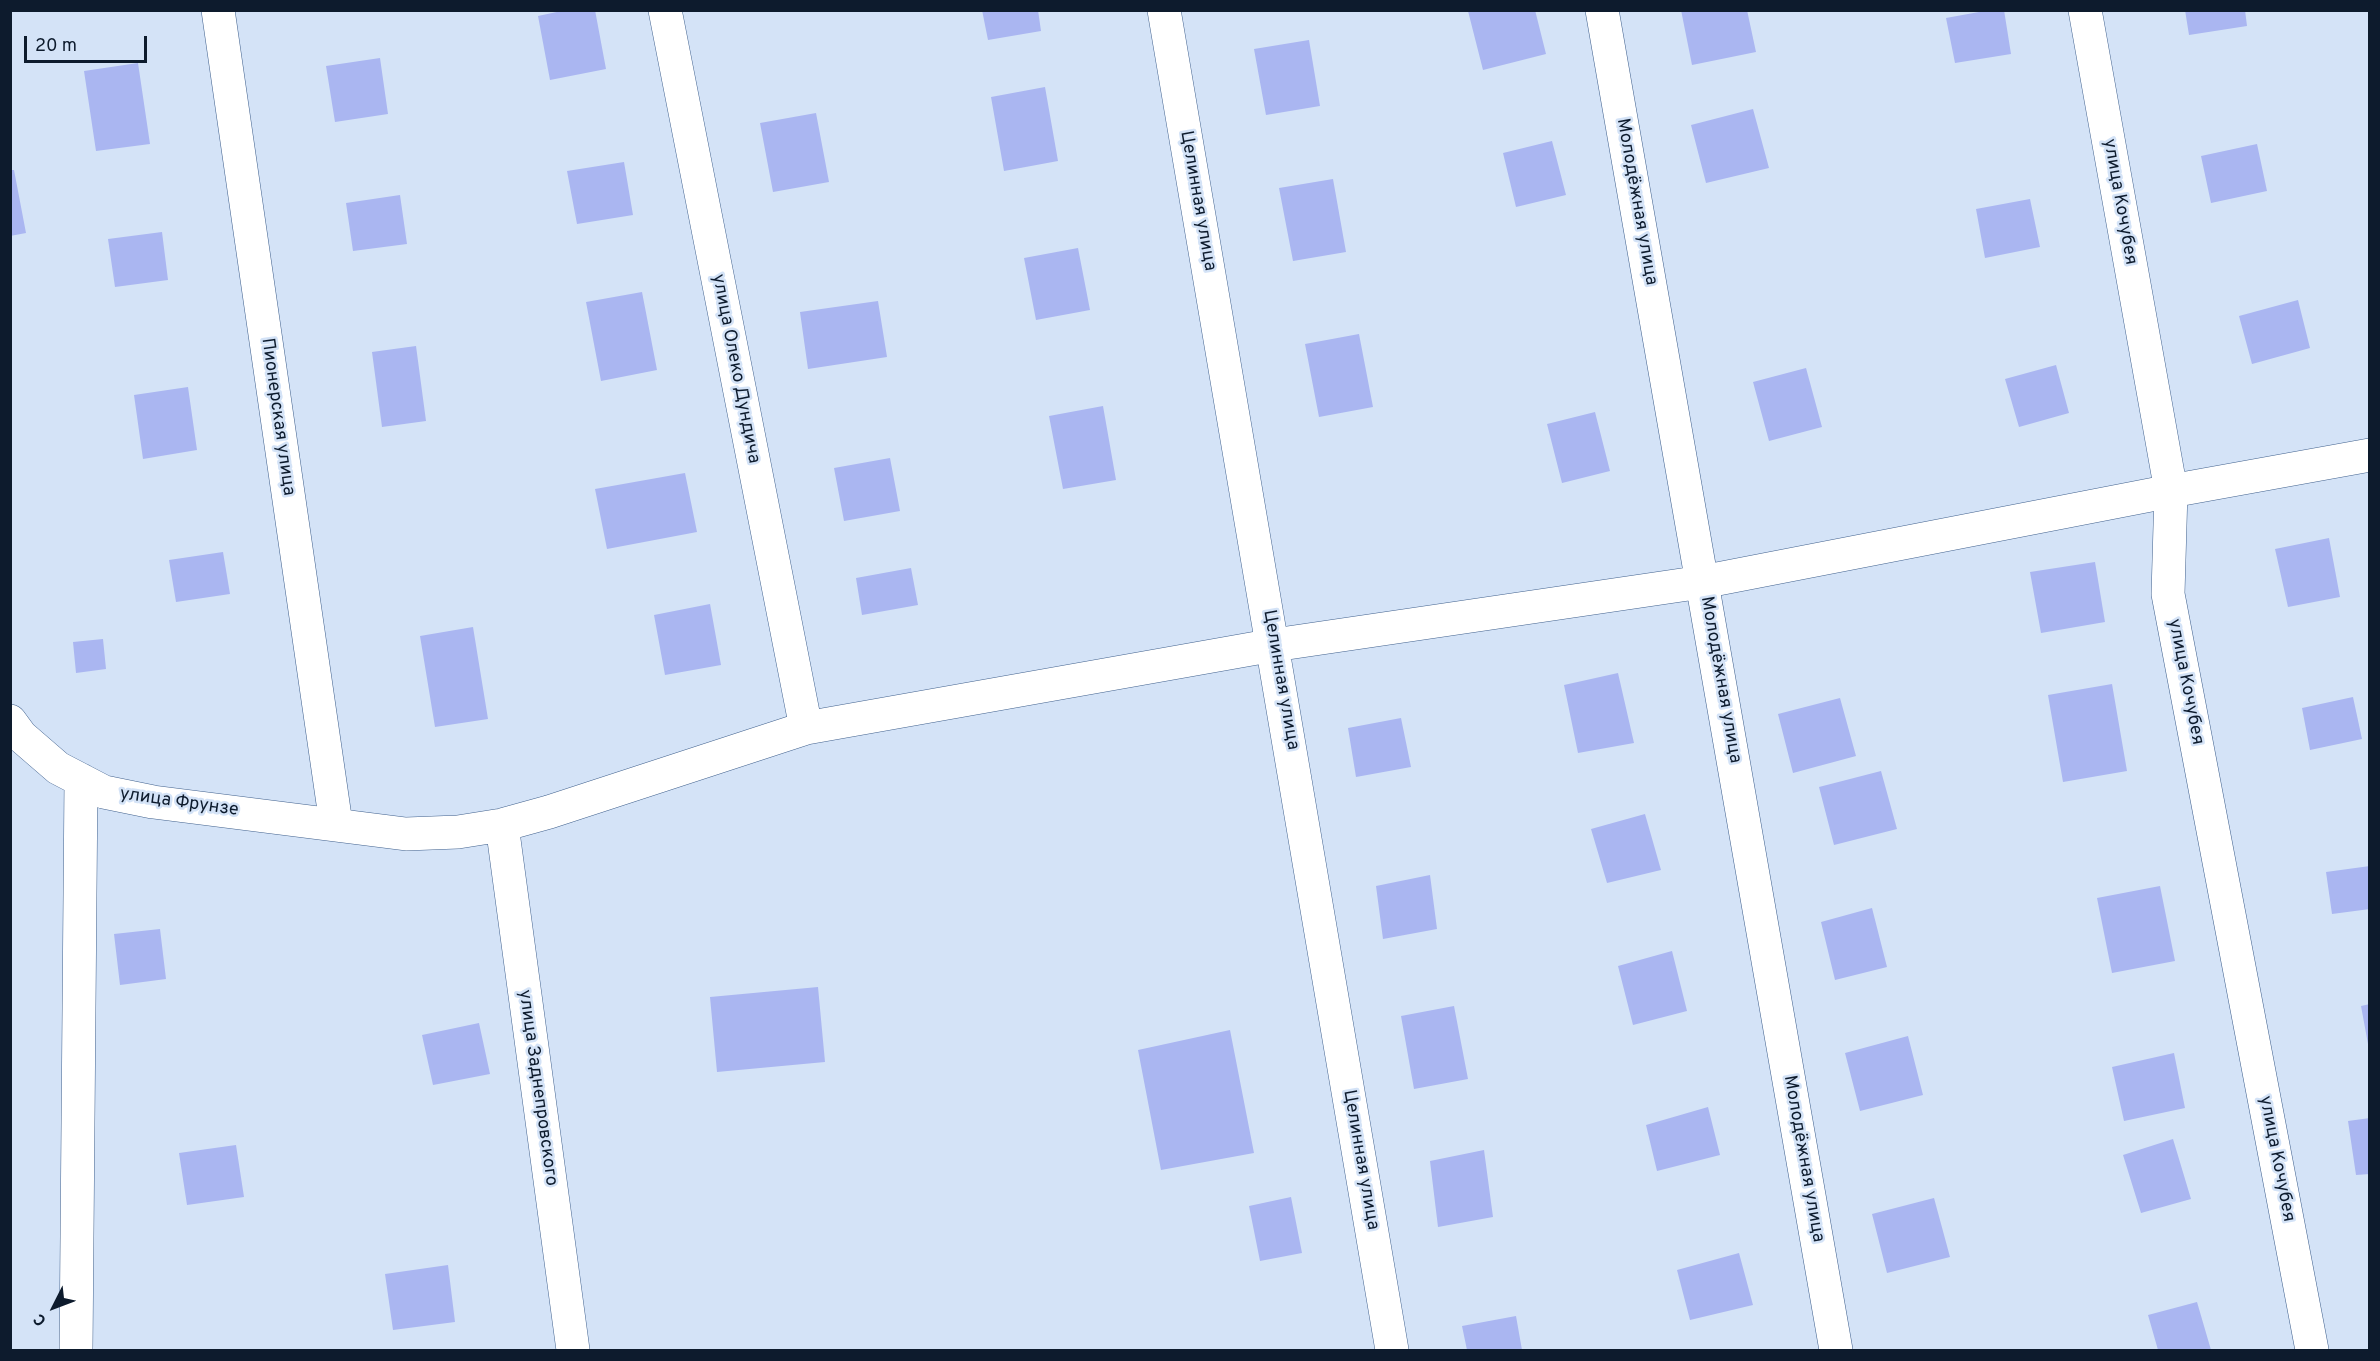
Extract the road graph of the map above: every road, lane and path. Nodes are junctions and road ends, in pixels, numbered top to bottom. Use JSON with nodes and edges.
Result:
{"nodes":[{"id":1,"x":218,"y":10,"type":"edge"},
{"id":2,"x":664,"y":10,"type":"edge"},
{"id":3,"x":1164,"y":10,"type":"edge"},
{"id":4,"x":1602,"y":10,"type":"edge"},
{"id":5,"x":2085,"y":10,"type":"edge"},
{"id":6,"x":2370,"y":455,"type":"edge"},
{"id":7,"x":2171,"y":491,"type":"junction"},
{"id":8,"x":1702,"y":582,"type":"junction"},
{"id":9,"x":1274,"y":645,"type":"junction"},
{"id":10,"x":10,"y":721,"type":"edge"},
{"id":11,"x":806,"y":728,"type":"junction"},
{"id":12,"x":81,"y":780,"type":"junction"},
{"id":13,"x":336,"y":824,"type":"junction"},
{"id":14,"x":502,"y":825,"type":"junction"},
{"id":15,"x":76,"y":1350,"type":"edge"},
{"id":16,"x":573,"y":1350,"type":"edge"},
{"id":17,"x":1392,"y":1350,"type":"edge"},
{"id":18,"x":1836,"y":1350,"type":"edge"},
{"id":19,"x":2312,"y":1350,"type":"edge"}],
"edges":[{"from":1,"to":13,"type":"street","name":"Пионерская улица"},
{"from":2,"to":11,"type":"street","name":"улица Олеко Дундича"},
{"from":3,"to":9,"type":"street","name":"Целинная улица"},
{"from":4,"to":8,"type":"street","name":"Молодёжная улица"},
{"from":5,"to":7,"type":"street","name":"улица Кочубея"},
{"from":6,"to":7,"type":"street","name":"улица Фрунзе"},
{"from":7,"to":8,"type":"street","name":"улица Фрунзе"},
{"from":7,"to":19,"type":"street","name":"улица Кочубея"},
{"from":8,"to":9,"type":"street","name":"улица Фрунзе"},
{"from":8,"to":18,"type":"street","name":"Молодёжная улица"},
{"from":9,"to":11,"type":"street","name":"улица Фрунзе"},
{"from":9,"to":17,"type":"street","name":"Целинная улица"},
{"from":10,"to":12,"type":"street","name":"улица Фрунзе"},
{"from":11,"to":14,"type":"street","name":"улица Фрунзе"},
{"from":12,"to":13,"type":"street","name":"улица Фрунзе"},
{"from":12,"to":15,"type":"street"},
{"from":13,"to":14,"type":"street","name":"улица Фрунзе"},
{"from":14,"to":16,"type":"street","name":"улица Заднепровского"}]}
